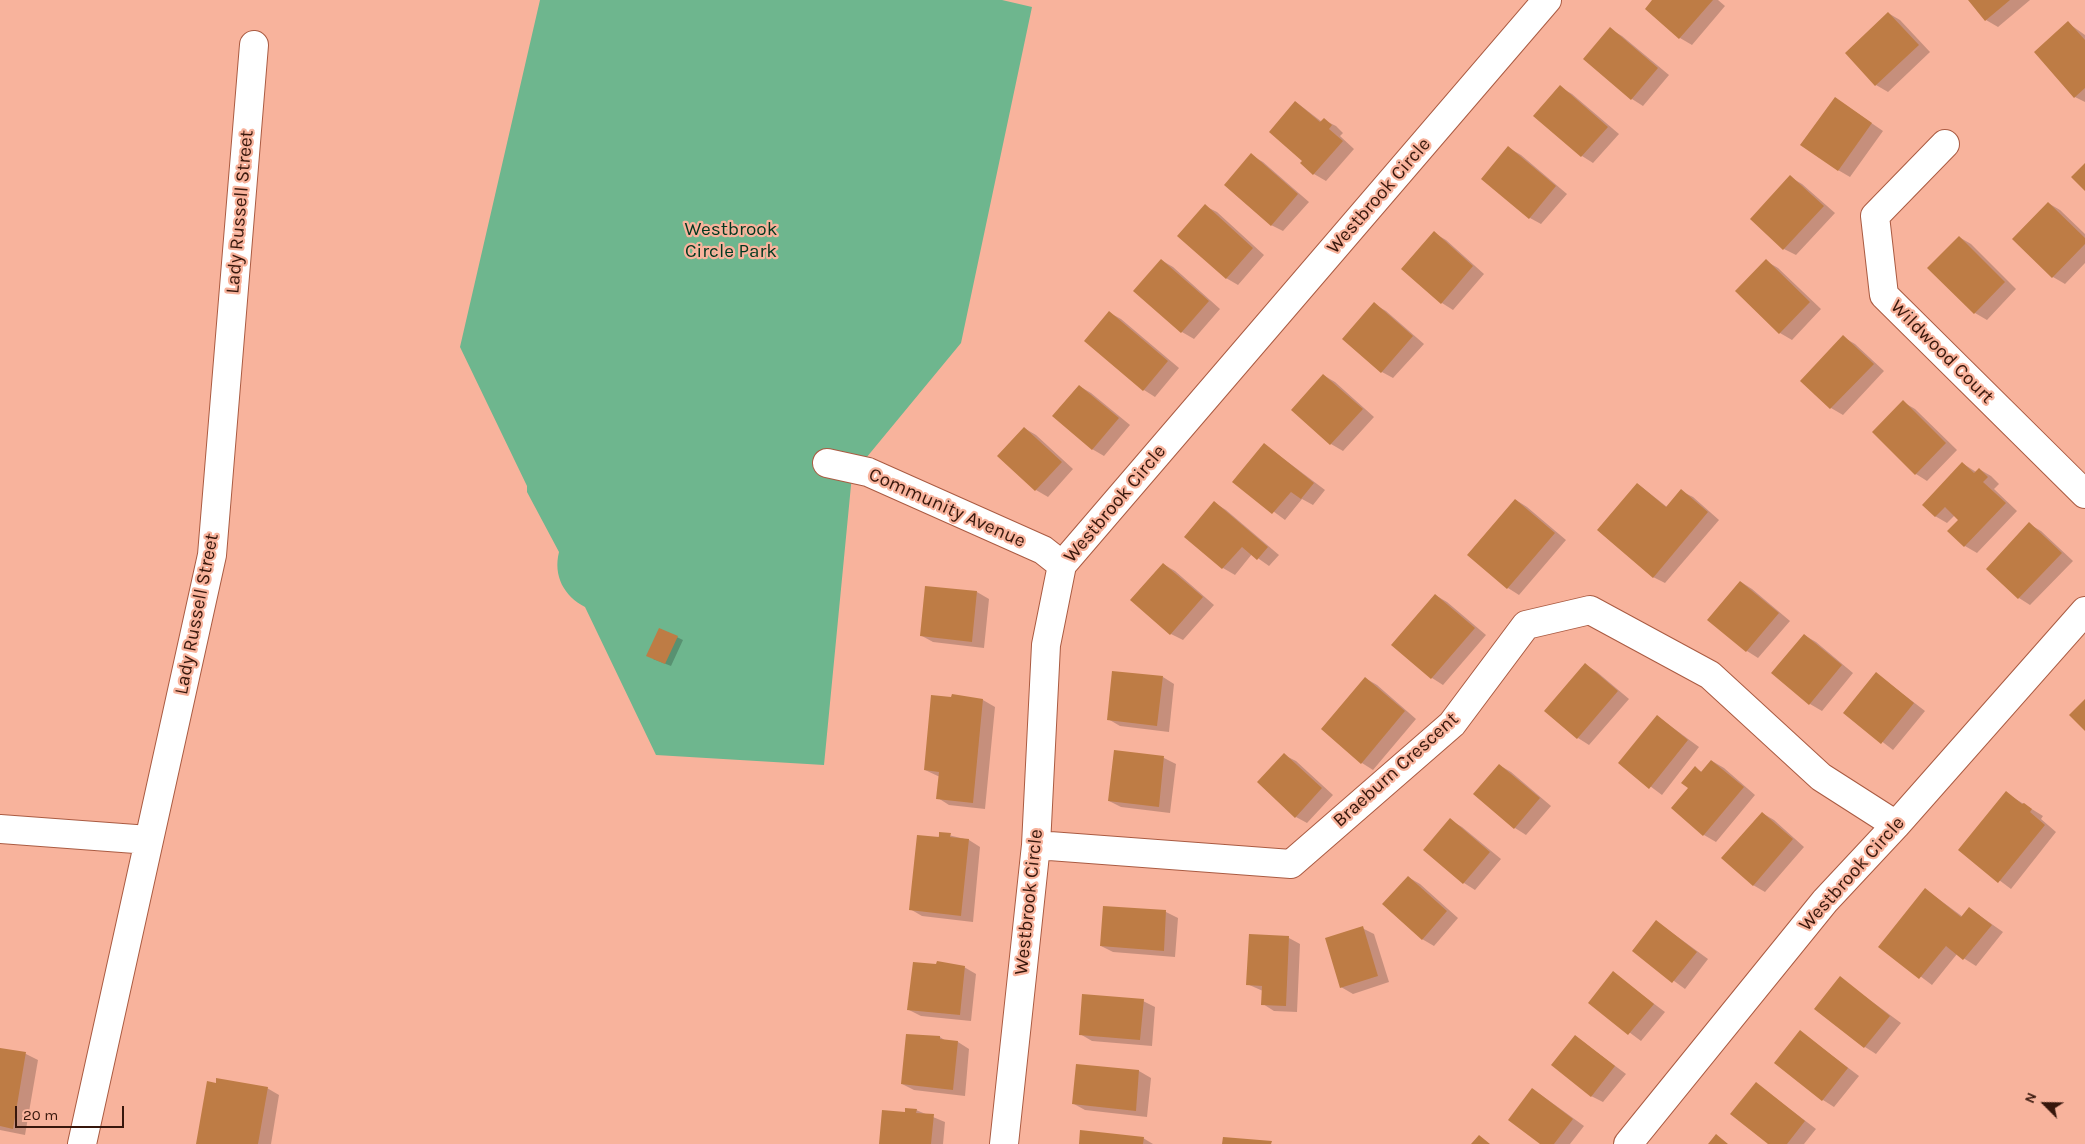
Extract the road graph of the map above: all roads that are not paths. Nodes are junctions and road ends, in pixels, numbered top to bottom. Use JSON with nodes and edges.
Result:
{"nodes":[{"id":1,"x":1547,"y":0,"type":"edge"},
{"id":2,"x":254,"y":45,"type":"dead end"},
{"id":3,"x":1945,"y":144,"type":"dead end"},
{"id":4,"x":827,"y":463,"type":"dead end"},
{"id":5,"x":2085,"y":494,"type":"edge"},
{"id":6,"x":1062,"y":565,"type":"junction"},
{"id":7,"x":2085,"y":611,"type":"edge"},
{"id":8,"x":1896,"y":825,"type":"junction"},
{"id":9,"x":0,"y":829,"type":"edge"},
{"id":10,"x":149,"y":840,"type":"junction"},
{"id":11,"x":1036,"y":845,"type":"junction"},
{"id":12,"x":82,"y":1144,"type":"edge"},
{"id":13,"x":1004,"y":1144,"type":"edge"},
{"id":14,"x":1628,"y":1144,"type":"edge"}],
"edges":[{"from":1,"to":6,"type":"street","name":"Westbrook Circle"},
{"from":2,"to":10,"type":"street","name":"Lady Russell Street"},
{"from":3,"to":5,"type":"street","name":"Wildwood Court"},
{"from":4,"to":6,"type":"street","name":"Community Avenue"},
{"from":6,"to":11,"type":"street","name":"Westbrook Circle"},
{"from":7,"to":8,"type":"street","name":"Westbrook Circle"},
{"from":8,"to":11,"type":"street","name":"Braeburn Crescent"},
{"from":8,"to":14,"type":"street","name":"Westbrook Circle"},
{"from":9,"to":10,"type":"street"},
{"from":10,"to":12,"type":"street","name":"Lady Russell Street"},
{"from":11,"to":13,"type":"street","name":"Westbrook Circle"}]}
